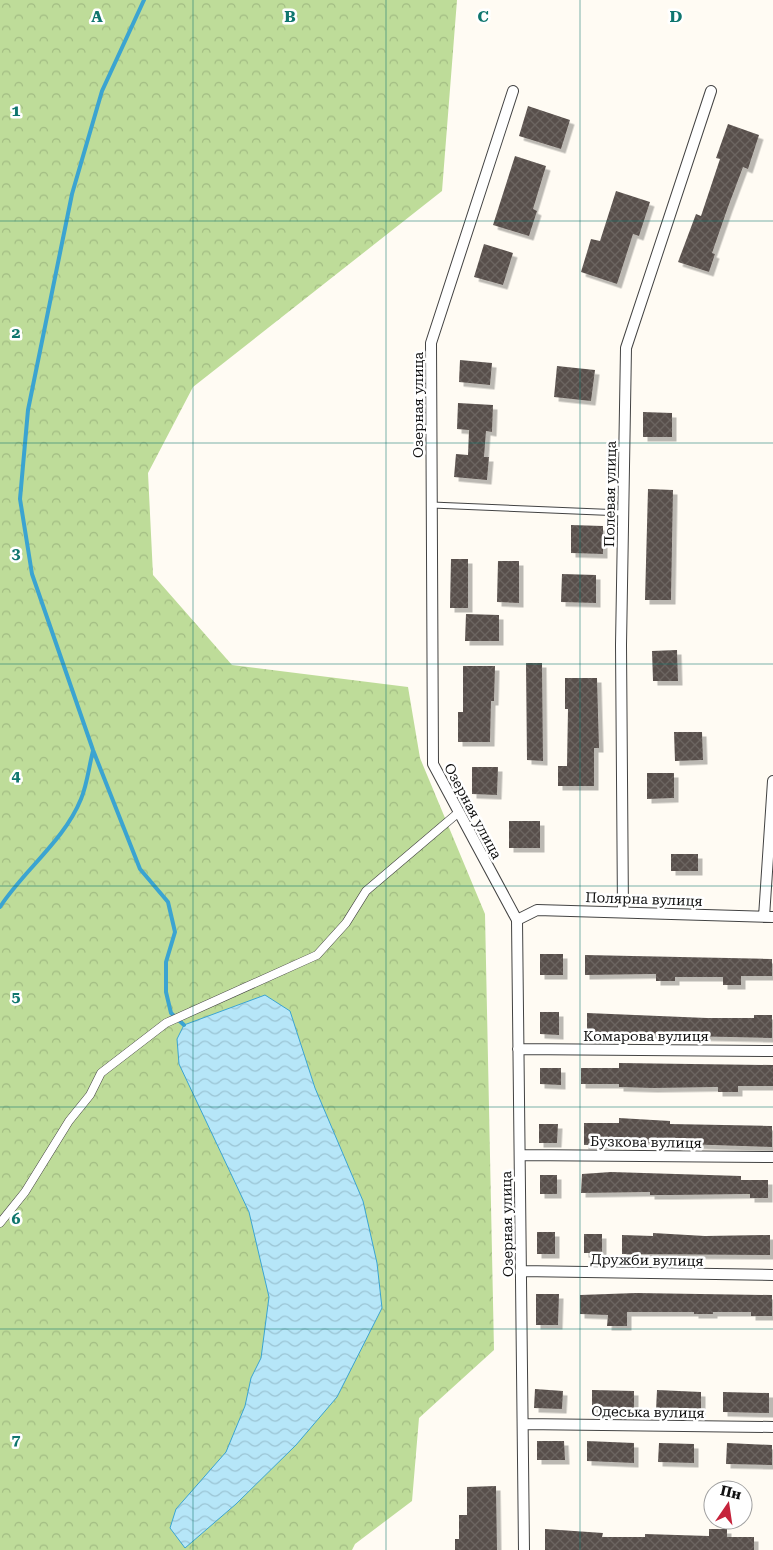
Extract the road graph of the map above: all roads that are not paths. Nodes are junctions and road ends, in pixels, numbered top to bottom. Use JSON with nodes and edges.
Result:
{"nodes":[{"id":1,"x":711,"y":90,"type":"dead end"},
{"id":2,"x":513,"y":91,"type":"dead end"},
{"id":3,"x":432,"y":505,"type":"junction"},
{"id":4,"x":623,"y":513,"type":"junction"},
{"id":5,"x":773,"y":782,"type":"edge"},
{"id":6,"x":459,"y":812,"type":"junction"},
{"id":7,"x":623,"y":912,"type":"junction"},
{"id":8,"x":768,"y":917,"type":"edge"},
{"id":9,"x":517,"y":920,"type":"junction"},
{"id":10,"x":518,"y":1049,"type":"junction"},
{"id":11,"x":773,"y":1051,"type":"edge"},
{"id":12,"x":520,"y":1154,"type":"junction"},
{"id":13,"x":773,"y":1157,"type":"edge"},
{"id":14,"x":0,"y":1223,"type":"edge"},
{"id":15,"x":521,"y":1271,"type":"junction"},
{"id":16,"x":773,"y":1275,"type":"edge"},
{"id":17,"x":523,"y":1424,"type":"junction"},
{"id":18,"x":773,"y":1427,"type":"edge"},
{"id":19,"x":524,"y":1550,"type":"edge"}],
"edges":[{"from":1,"to":4,"type":"street","name":"Полевая улица"},
{"from":2,"to":3,"type":"street","name":"Озерная улица"},
{"from":3,"to":4,"type":"lane"},
{"from":3,"to":6,"type":"street","name":"Озерная улица"},
{"from":4,"to":7,"type":"street","name":"Полевая улица"},
{"from":5,"to":8,"type":"street"},
{"from":6,"to":9,"type":"street","name":"Озерная улица"},
{"from":6,"to":14,"type":"street"},
{"from":7,"to":8,"type":"street","name":"Полярна вулиця"},
{"from":7,"to":9,"type":"street","name":"Полярна вулиця"},
{"from":9,"to":10,"type":"street","name":"Озерная улица"},
{"from":10,"to":11,"type":"street","name":"Комарова вулиця"},
{"from":10,"to":12,"type":"street","name":"Озерная улица"},
{"from":12,"to":13,"type":"street","name":"Бузкова вулиця"},
{"from":12,"to":15,"type":"street","name":"Озерная улица"},
{"from":15,"to":16,"type":"street","name":"Дружби вулиця"},
{"from":15,"to":17,"type":"street","name":"Озерная улица"},
{"from":17,"to":18,"type":"street","name":"Одеська вулиця"},
{"from":17,"to":19,"type":"street","name":"Озерная улица"}]}
